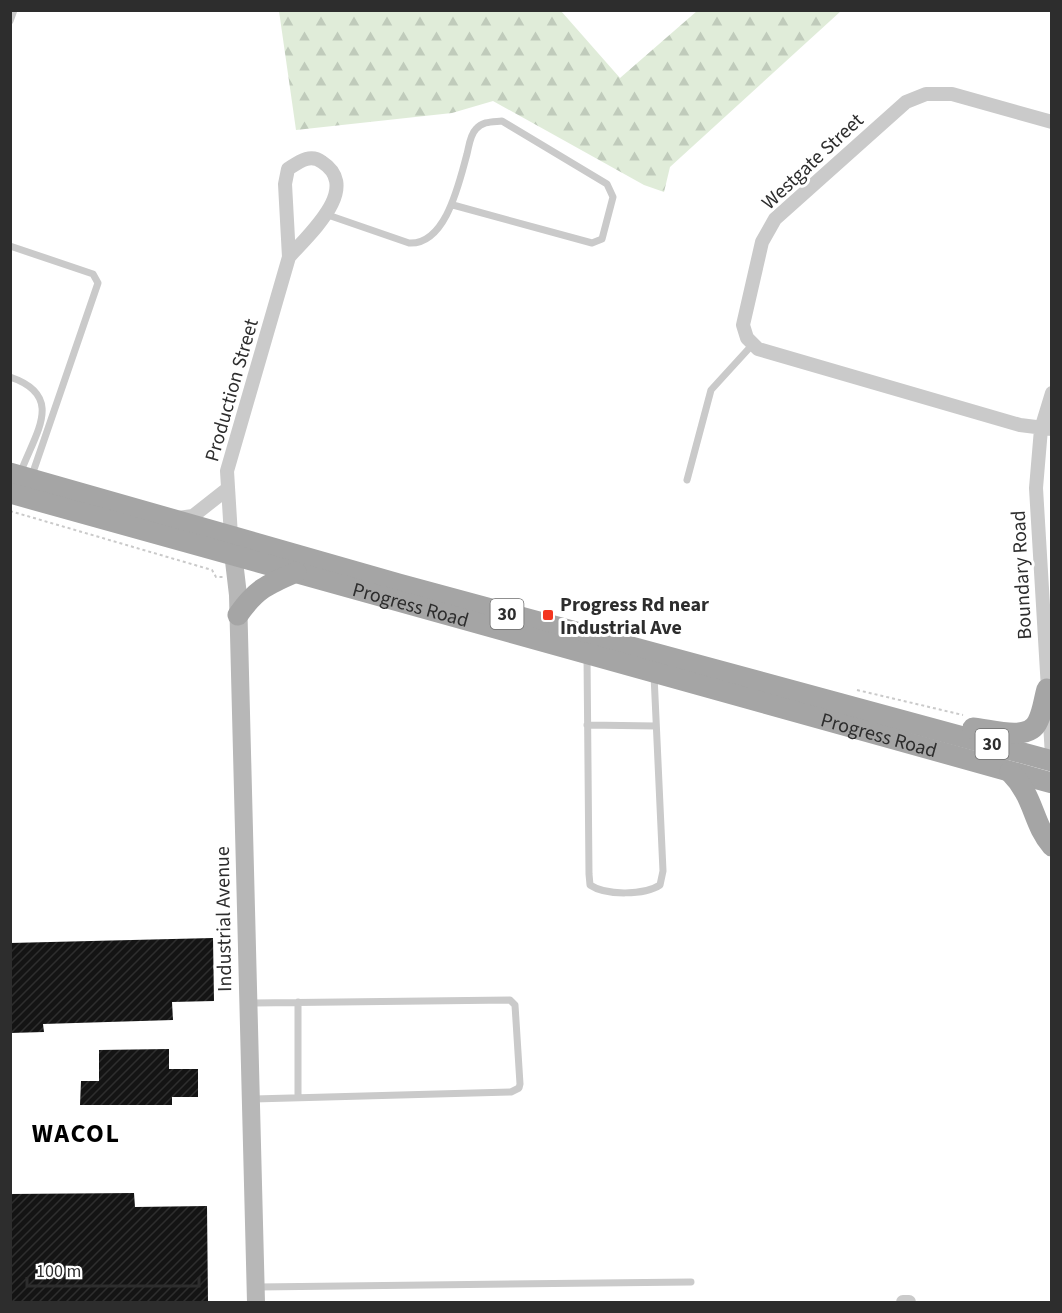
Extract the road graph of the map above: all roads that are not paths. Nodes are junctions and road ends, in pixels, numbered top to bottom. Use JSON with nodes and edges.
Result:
{"nodes":[{"id":1,"x":14,"y":10,"type":"edge"},
{"id":2,"x":10,"y":21,"type":"edge"},
{"id":3,"x":1052,"y":122,"type":"edge"},
{"id":4,"x":453,"y":205,"type":"junction"},
{"id":5,"x":325,"y":214,"type":"junction"},
{"id":6,"x":10,"y":246,"type":"edge"},
{"id":7,"x":289,"y":257,"type":"junction"},
{"id":8,"x":753,"y":344,"type":"junction"},
{"id":9,"x":10,"y":377,"type":"edge"},
{"id":10,"x":1052,"y":393,"type":"edge"},
{"id":11,"x":1046,"y":429,"type":"edge"},
{"id":12,"x":18,"y":480,"type":"edge"},
{"id":13,"x":687,"y":480,"type":"dead end"},
{"id":14,"x":226,"y":490,"type":"junction"},
{"id":15,"x":170,"y":519,"type":"junction"},
{"id":16,"x":232,"y":546,"type":"junction"},
{"id":17,"x":296,"y":572,"type":"junction"},
{"id":18,"x":238,"y":615,"type":"junction"},
{"id":19,"x":587,"y":656,"type":"junction"},
{"id":20,"x":654,"y":674,"type":"junction"},
{"id":21,"x":1047,"y":689,"type":"junction"},
{"id":22,"x":587,"y":725,"type":"junction"},
{"id":23,"x":656,"y":726,"type":"junction"},
{"id":24,"x":933,"y":728,"type":"junction"},
{"id":25,"x":1052,"y":756,"type":"edge"},
{"id":26,"x":1052,"y":761,"type":"edge"},
{"id":27,"x":1010,"y":772,"type":"junction"},
{"id":28,"x":1052,"y":783,"type":"edge"},
{"id":29,"x":1052,"y":846,"type":"edge"},
{"id":30,"x":297,"y":1002,"type":"junction"},
{"id":31,"x":247,"y":1003,"type":"junction"},
{"id":32,"x":298,"y":1097,"type":"junction"},
{"id":33,"x":250,"y":1099,"type":"junction"},
{"id":34,"x":691,"y":1282,"type":"dead end"},
{"id":35,"x":256,"y":1295,"type":"edge"},
{"id":36,"x":903,"y":1302,"type":"edge"},
{"id":37,"x":909,"y":1302,"type":"edge"}],
"edges":[{"from":1,"to":2,"type":"lane"},
{"from":3,"to":8,"type":"street","name":"Westgate Street"},
{"from":4,"to":4,"type":"lane"},
{"from":4,"to":5,"type":"lane"},
{"from":5,"to":7,"type":"street","name":"Production Street"},
{"from":5,"to":7,"type":"street","name":"Production Street"},
{"from":6,"to":12,"type":"lane"},
{"from":7,"to":14,"type":"street","name":"Production Street"},
{"from":8,"to":11,"type":"street"},
{"from":8,"to":13,"type":"lane"},
{"from":9,"to":12,"type":"lane"},
{"from":10,"to":11,"type":"street","name":"Boundary Road"},
{"from":11,"to":21,"type":"street","name":"Boundary Road"},
{"from":12,"to":15,"type":"main road","name":"Progress Road","number":"30"},
{"from":12,"to":16,"type":"main road","name":"Progress Road","number":"30"},
{"from":14,"to":15,"type":"street"},
{"from":14,"to":16,"type":"street","name":"Production Street"},
{"from":15,"to":16,"type":"main road","name":"Progress Road","number":"30"},
{"from":16,"to":17,"type":"main road","name":"Progress Road","number":"30"},
{"from":16,"to":18,"type":"street","name":"Industrial Avenue"},
{"from":16,"to":24,"type":"main road","name":"Progress Road","number":"30"},
{"from":17,"to":18,"type":"main road"},
{"from":17,"to":19,"type":"main road","name":"Progress Road","number":"30"},
{"from":18,"to":31,"type":"street","name":"Industrial Avenue"},
{"from":19,"to":20,"type":"main road","name":"Progress Road","number":"30"},
{"from":19,"to":22,"type":"lane"},
{"from":20,"to":23,"type":"lane"},
{"from":20,"to":27,"type":"main road","name":"Progress Road","number":"30"},
{"from":21,"to":24,"type":"main road"},
{"from":21,"to":25,"type":"street","name":"Boundary Road"},
{"from":22,"to":23,"type":"lane"},
{"from":22,"to":23,"type":"lane"},
{"from":24,"to":26,"type":"main road","name":"Progress Road","number":"30"},
{"from":27,"to":28,"type":"main road","name":"Progress Road","number":"30"},
{"from":27,"to":29,"type":"main road"},
{"from":30,"to":31,"type":"lane"},
{"from":30,"to":32,"type":"lane"},
{"from":30,"to":32,"type":"lane"},
{"from":31,"to":33,"type":"street","name":"Industrial Avenue"},
{"from":32,"to":33,"type":"lane"},
{"from":33,"to":35,"type":"street","name":"Industrial Avenue"},
{"from":34,"to":35,"type":"lane"},
{"from":36,"to":37,"type":"street"}]}
